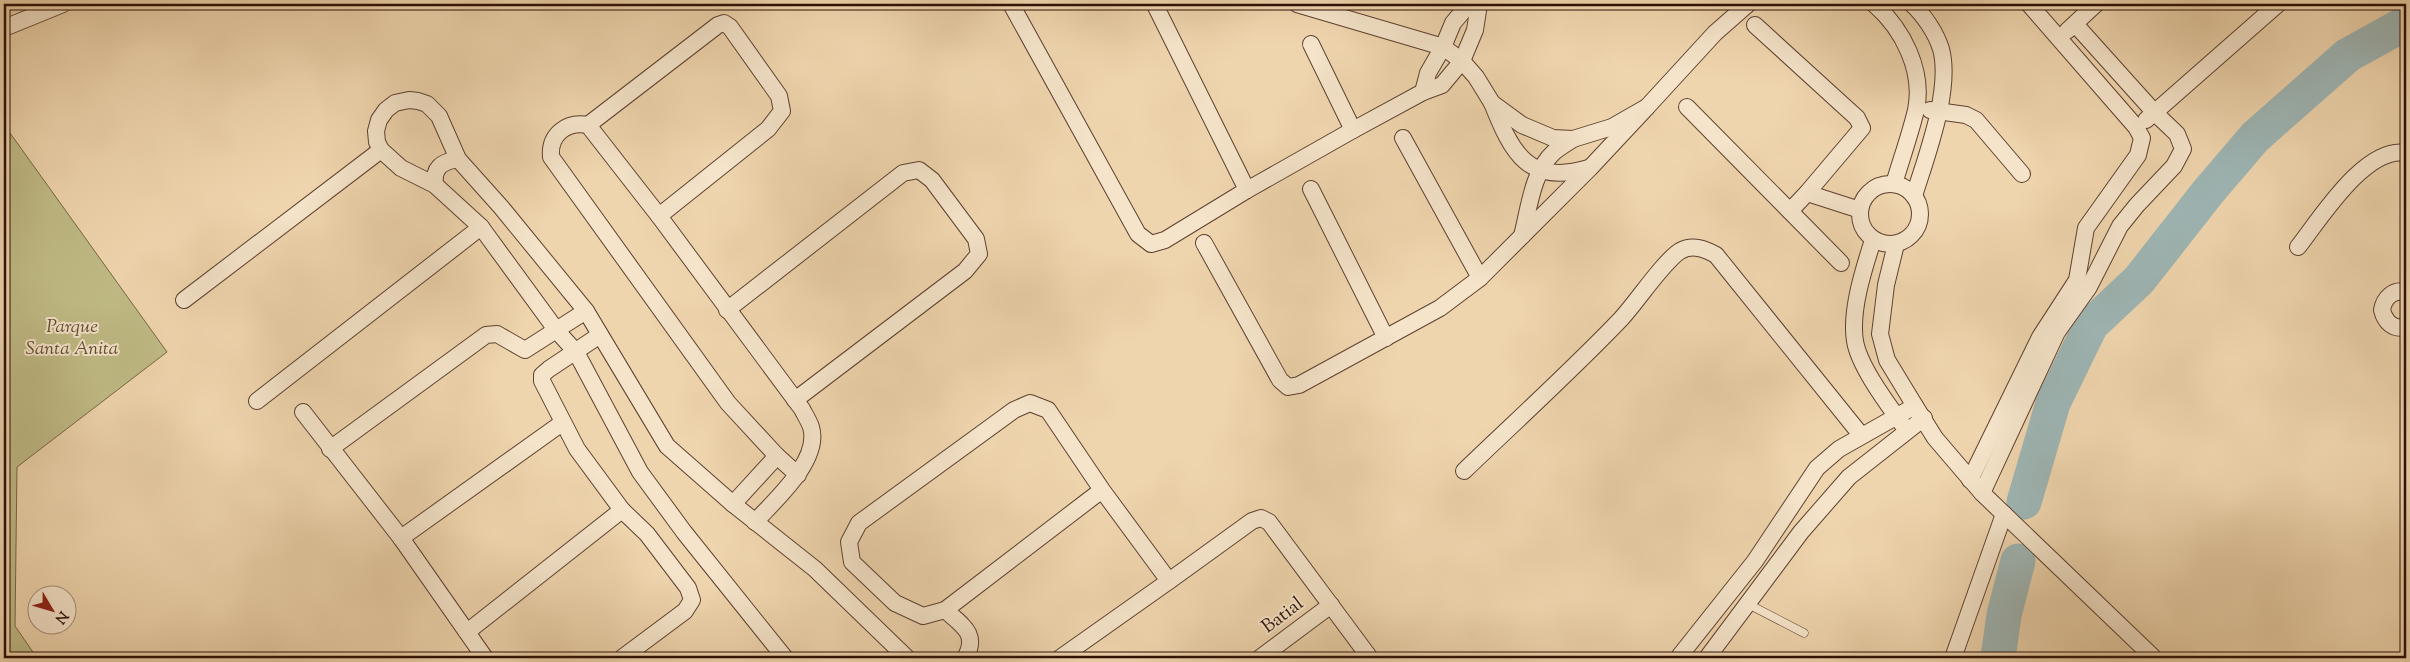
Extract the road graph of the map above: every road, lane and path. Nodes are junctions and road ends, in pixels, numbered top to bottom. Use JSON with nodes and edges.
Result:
{"nodes":[{"id":1,"x":64,"y":4,"type":"edge"},
{"id":2,"x":1011,"y":4,"type":"edge"},
{"id":3,"x":1297,"y":4,"type":"edge"},
{"id":4,"x":1469,"y":4,"type":"edge"},
{"id":5,"x":1479,"y":4,"type":"edge"},
{"id":6,"x":1748,"y":4,"type":"edge"},
{"id":7,"x":1874,"y":4,"type":"edge"},
{"id":8,"x":1912,"y":4,"type":"edge"},
{"id":9,"x":2029,"y":4,"type":"edge"},
{"id":10,"x":2096,"y":4,"type":"edge"},
{"id":11,"x":2278,"y":4,"type":"edge"},
{"id":12,"x":1156,"y":7,"type":"dead end"},
{"id":13,"x":2074,"y":24,"type":"junction"},
{"id":14,"x":1756,"y":25,"type":"dead end"},
{"id":15,"x":4,"y":28,"type":"edge"},
{"id":16,"x":2059,"y":38,"type":"junction"},
{"id":17,"x":1311,"y":44,"type":"dead end"},
{"id":18,"x":1443,"y":47,"type":"junction"},
{"id":19,"x":1462,"y":62,"type":"junction"},
{"id":20,"x":1423,"y":92,"type":"junction"},
{"id":21,"x":1492,"y":103,"type":"junction"},
{"id":22,"x":1647,"y":107,"type":"junction"},
{"id":23,"x":1687,"y":107,"type":"dead end"},
{"id":24,"x":1916,"y":109,"type":"junction"},
{"id":25,"x":1939,"y":112,"type":"junction"},
{"id":26,"x":2155,"y":113,"type":"junction"},
{"id":27,"x":588,"y":125,"type":"junction"},
{"id":28,"x":2136,"y":127,"type":"junction"},
{"id":29,"x":1353,"y":130,"type":"junction"},
{"id":30,"x":1403,"y":138,"type":"dead end"},
{"id":31,"x":1573,"y":139,"type":"junction"},
{"id":32,"x":381,"y":150,"type":"junction"},
{"id":33,"x":2406,"y":154,"type":"edge"},
{"id":34,"x":458,"y":159,"type":"junction"},
{"id":35,"x":1590,"y":168,"type":"junction"},
{"id":36,"x":1541,"y":171,"type":"junction"},
{"id":37,"x":2022,"y":174,"type":"dead end"},
{"id":38,"x":1894,"y":184,"type":"junction"},
{"id":39,"x":434,"y":185,"type":"junction"},
{"id":40,"x":1311,"y":189,"type":"dead end"},
{"id":41,"x":1246,"y":190,"type":"junction"},
{"id":42,"x":1808,"y":193,"type":"junction"},
{"id":43,"x":1914,"y":196,"type":"junction"},
{"id":44,"x":1860,"y":210,"type":"junction"},
{"id":45,"x":1790,"y":211,"type":"junction"},
{"id":46,"x":659,"y":216,"type":"junction"},
{"id":47,"x":481,"y":227,"type":"junction"},
{"id":48,"x":1522,"y":236,"type":"junction"},
{"id":49,"x":1874,"y":240,"type":"junction"},
{"id":50,"x":1204,"y":244,"type":"dead end"},
{"id":51,"x":1896,"y":244,"type":"junction"},
{"id":52,"x":2298,"y":247,"type":"dead end"},
{"id":53,"x":1842,"y":263,"type":"dead end"},
{"id":54,"x":1480,"y":278,"type":"junction"},
{"id":55,"x":2406,"y":292,"type":"edge"},
{"id":56,"x":184,"y":300,"type":"dead end"},
{"id":57,"x":727,"y":310,"type":"junction"},
{"id":58,"x":586,"y":311,"type":"junction"},
{"id":59,"x":2406,"y":326,"type":"edge"},
{"id":60,"x":557,"y":331,"type":"junction"},
{"id":61,"x":600,"y":334,"type":"junction"},
{"id":62,"x":1386,"y":338,"type":"junction"},
{"id":63,"x":576,"y":352,"type":"junction"},
{"id":64,"x":795,"y":400,"type":"junction"},
{"id":65,"x":257,"y":401,"type":"dead end"},
{"id":66,"x":303,"y":412,"type":"dead end"},
{"id":67,"x":1919,"y":412,"type":"junction"},
{"id":68,"x":1896,"y":416,"type":"junction"},
{"id":69,"x":562,"y":424,"type":"junction"},
{"id":70,"x":1907,"y":430,"type":"junction"},
{"id":71,"x":1861,"y":436,"type":"junction"},
{"id":72,"x":1935,"y":438,"type":"junction"},
{"id":73,"x":330,"y":449,"type":"junction"},
{"id":74,"x":777,"y":456,"type":"junction"},
{"id":75,"x":1464,"y":471,"type":"dead end"},
{"id":76,"x":798,"y":475,"type":"junction"},
{"id":77,"x":1970,"y":480,"type":"junction"},
{"id":78,"x":1102,"y":490,"type":"junction"},
{"id":79,"x":1982,"y":493,"type":"junction"},
{"id":80,"x":733,"y":504,"type":"junction"},
{"id":81,"x":622,"y":510,"type":"junction"},
{"id":82,"x":2004,"y":514,"type":"junction"},
{"id":83,"x":756,"y":522,"type":"junction"},
{"id":84,"x":401,"y":538,"type":"junction"},
{"id":85,"x":1755,"y":562,"type":"junction"},
{"id":86,"x":1771,"y":573,"type":"junction"},
{"id":87,"x":1169,"y":581,"type":"junction"},
{"id":88,"x":1748,"y":604,"type":"junction"},
{"id":89,"x":1331,"y":605,"type":"junction"},
{"id":90,"x":945,"y":610,"type":"junction"},
{"id":91,"x":467,"y":632,"type":"junction"},
{"id":92,"x":1804,"y":632,"type":"dead end"},
{"id":93,"x":485,"y":658,"type":"edge"},
{"id":94,"x":622,"y":658,"type":"edge"},
{"id":95,"x":785,"y":658,"type":"edge"},
{"id":96,"x":907,"y":658,"type":"edge"},
{"id":97,"x":966,"y":658,"type":"edge"},
{"id":98,"x":1060,"y":658,"type":"edge"},
{"id":99,"x":1260,"y":658,"type":"edge"},
{"id":100,"x":1370,"y":658,"type":"edge"},
{"id":101,"x":1678,"y":658,"type":"edge"},
{"id":102,"x":1707,"y":658,"type":"edge"},
{"id":103,"x":1953,"y":658,"type":"edge"},
{"id":104,"x":2154,"y":658,"type":"edge"}],
"edges":[{"from":1,"to":15,"type":"street"},
{"from":2,"to":41,"type":"street"},
{"from":3,"to":18,"type":"street"},
{"from":4,"to":18,"type":"street"},
{"from":5,"to":19,"type":"street"},
{"from":6,"to":22,"type":"street"},
{"from":7,"to":24,"type":"street"},
{"from":8,"to":25,"type":"street"},
{"from":9,"to":16,"type":"street"},
{"from":10,"to":13,"type":"street"},
{"from":11,"to":26,"type":"street"},
{"from":12,"to":41,"type":"street"},
{"from":13,"to":16,"type":"street"},
{"from":13,"to":26,"type":"street"},
{"from":14,"to":42,"type":"street"},
{"from":16,"to":28,"type":"street"},
{"from":17,"to":29,"type":"street"},
{"from":18,"to":19,"type":"street"},
{"from":18,"to":20,"type":"street"},
{"from":19,"to":20,"type":"street"},
{"from":19,"to":21,"type":"street"},
{"from":20,"to":29,"type":"street"},
{"from":21,"to":31,"type":"street"},
{"from":21,"to":36,"type":"street"},
{"from":22,"to":31,"type":"street"},
{"from":22,"to":35,"type":"street"},
{"from":23,"to":45,"type":"street"},
{"from":24,"to":25,"type":"street"},
{"from":24,"to":38,"type":"street"},
{"from":25,"to":37,"type":"street"},
{"from":25,"to":43,"type":"street"},
{"from":26,"to":28,"type":"street"},
{"from":26,"to":79,"type":"street"},
{"from":27,"to":46,"type":"street"},
{"from":27,"to":46,"type":"street"},
{"from":27,"to":74,"type":"street"},
{"from":28,"to":77,"type":"street"},
{"from":29,"to":41,"type":"street"},
{"from":30,"to":54,"type":"street"},
{"from":31,"to":36,"type":"street"},
{"from":32,"to":34,"type":"street"},
{"from":32,"to":39,"type":"street"},
{"from":32,"to":56,"type":"street"},
{"from":33,"to":52,"type":"street"},
{"from":34,"to":39,"type":"street"},
{"from":34,"to":58,"type":"street"},
{"from":35,"to":36,"type":"street"},
{"from":35,"to":48,"type":"street"},
{"from":36,"to":48,"type":"street"},
{"from":38,"to":43,"type":"street"},
{"from":38,"to":44,"type":"street"},
{"from":39,"to":47,"type":"street"},
{"from":40,"to":62,"type":"street"},
{"from":42,"to":44,"type":"street"},
{"from":42,"to":45,"type":"street"},
{"from":43,"to":51,"type":"street"},
{"from":44,"to":49,"type":"street"},
{"from":45,"to":53,"type":"street"},
{"from":46,"to":57,"type":"street"},
{"from":47,"to":60,"type":"street"},
{"from":47,"to":65,"type":"street"},
{"from":48,"to":54,"type":"street"},
{"from":49,"to":51,"type":"street"},
{"from":49,"to":68,"type":"street"},
{"from":50,"to":62,"type":"street"},
{"from":51,"to":67,"type":"street"},
{"from":54,"to":62,"type":"street"},
{"from":55,"to":59,"type":"street"},
{"from":57,"to":64,"type":"street"},
{"from":57,"to":64,"type":"street"},
{"from":58,"to":60,"type":"street"},
{"from":58,"to":61,"type":"street"},
{"from":60,"to":63,"type":"street"},
{"from":60,"to":73,"type":"street"},
{"from":61,"to":63,"type":"street"},
{"from":61,"to":80,"type":"street"},
{"from":63,"to":69,"type":"street"},
{"from":63,"to":95,"type":"street"},
{"from":64,"to":76,"type":"street"},
{"from":66,"to":73,"type":"street"},
{"from":67,"to":68,"type":"street"},
{"from":67,"to":70,"type":"street"},
{"from":67,"to":72,"type":"street"},
{"from":68,"to":70,"type":"street"},
{"from":68,"to":71,"type":"street"},
{"from":69,"to":81,"type":"street"},
{"from":69,"to":84,"type":"street"},
{"from":70,"to":72,"type":"street"},
{"from":70,"to":86,"type":"street"},
{"from":71,"to":75,"type":"street"},
{"from":71,"to":85,"type":"street"},
{"from":72,"to":77,"type":"street"},
{"from":73,"to":84,"type":"street"},
{"from":74,"to":76,"type":"street"},
{"from":74,"to":80,"type":"street"},
{"from":76,"to":83,"type":"street"},
{"from":77,"to":79,"type":"street"},
{"from":78,"to":87,"type":"street"},
{"from":78,"to":90,"type":"street"},
{"from":78,"to":90,"type":"street"},
{"from":79,"to":82,"type":"street"},
{"from":80,"to":83,"type":"street"},
{"from":81,"to":91,"type":"street"},
{"from":81,"to":94,"type":"street"},
{"from":82,"to":103,"type":"street"},
{"from":82,"to":104,"type":"street"},
{"from":83,"to":96,"type":"street"},
{"from":84,"to":91,"type":"street"},
{"from":85,"to":86,"type":"street"},
{"from":85,"to":101,"type":"street"},
{"from":86,"to":88,"type":"street"},
{"from":87,"to":89,"type":"street"},
{"from":87,"to":98,"type":"street"},
{"from":88,"to":92,"type":"lane"},
{"from":88,"to":102,"type":"street"},
{"from":89,"to":99,"type":"street","name":"Batial"},
{"from":89,"to":100,"type":"street"},
{"from":90,"to":97,"type":"street"},
{"from":91,"to":93,"type":"street"}]}
